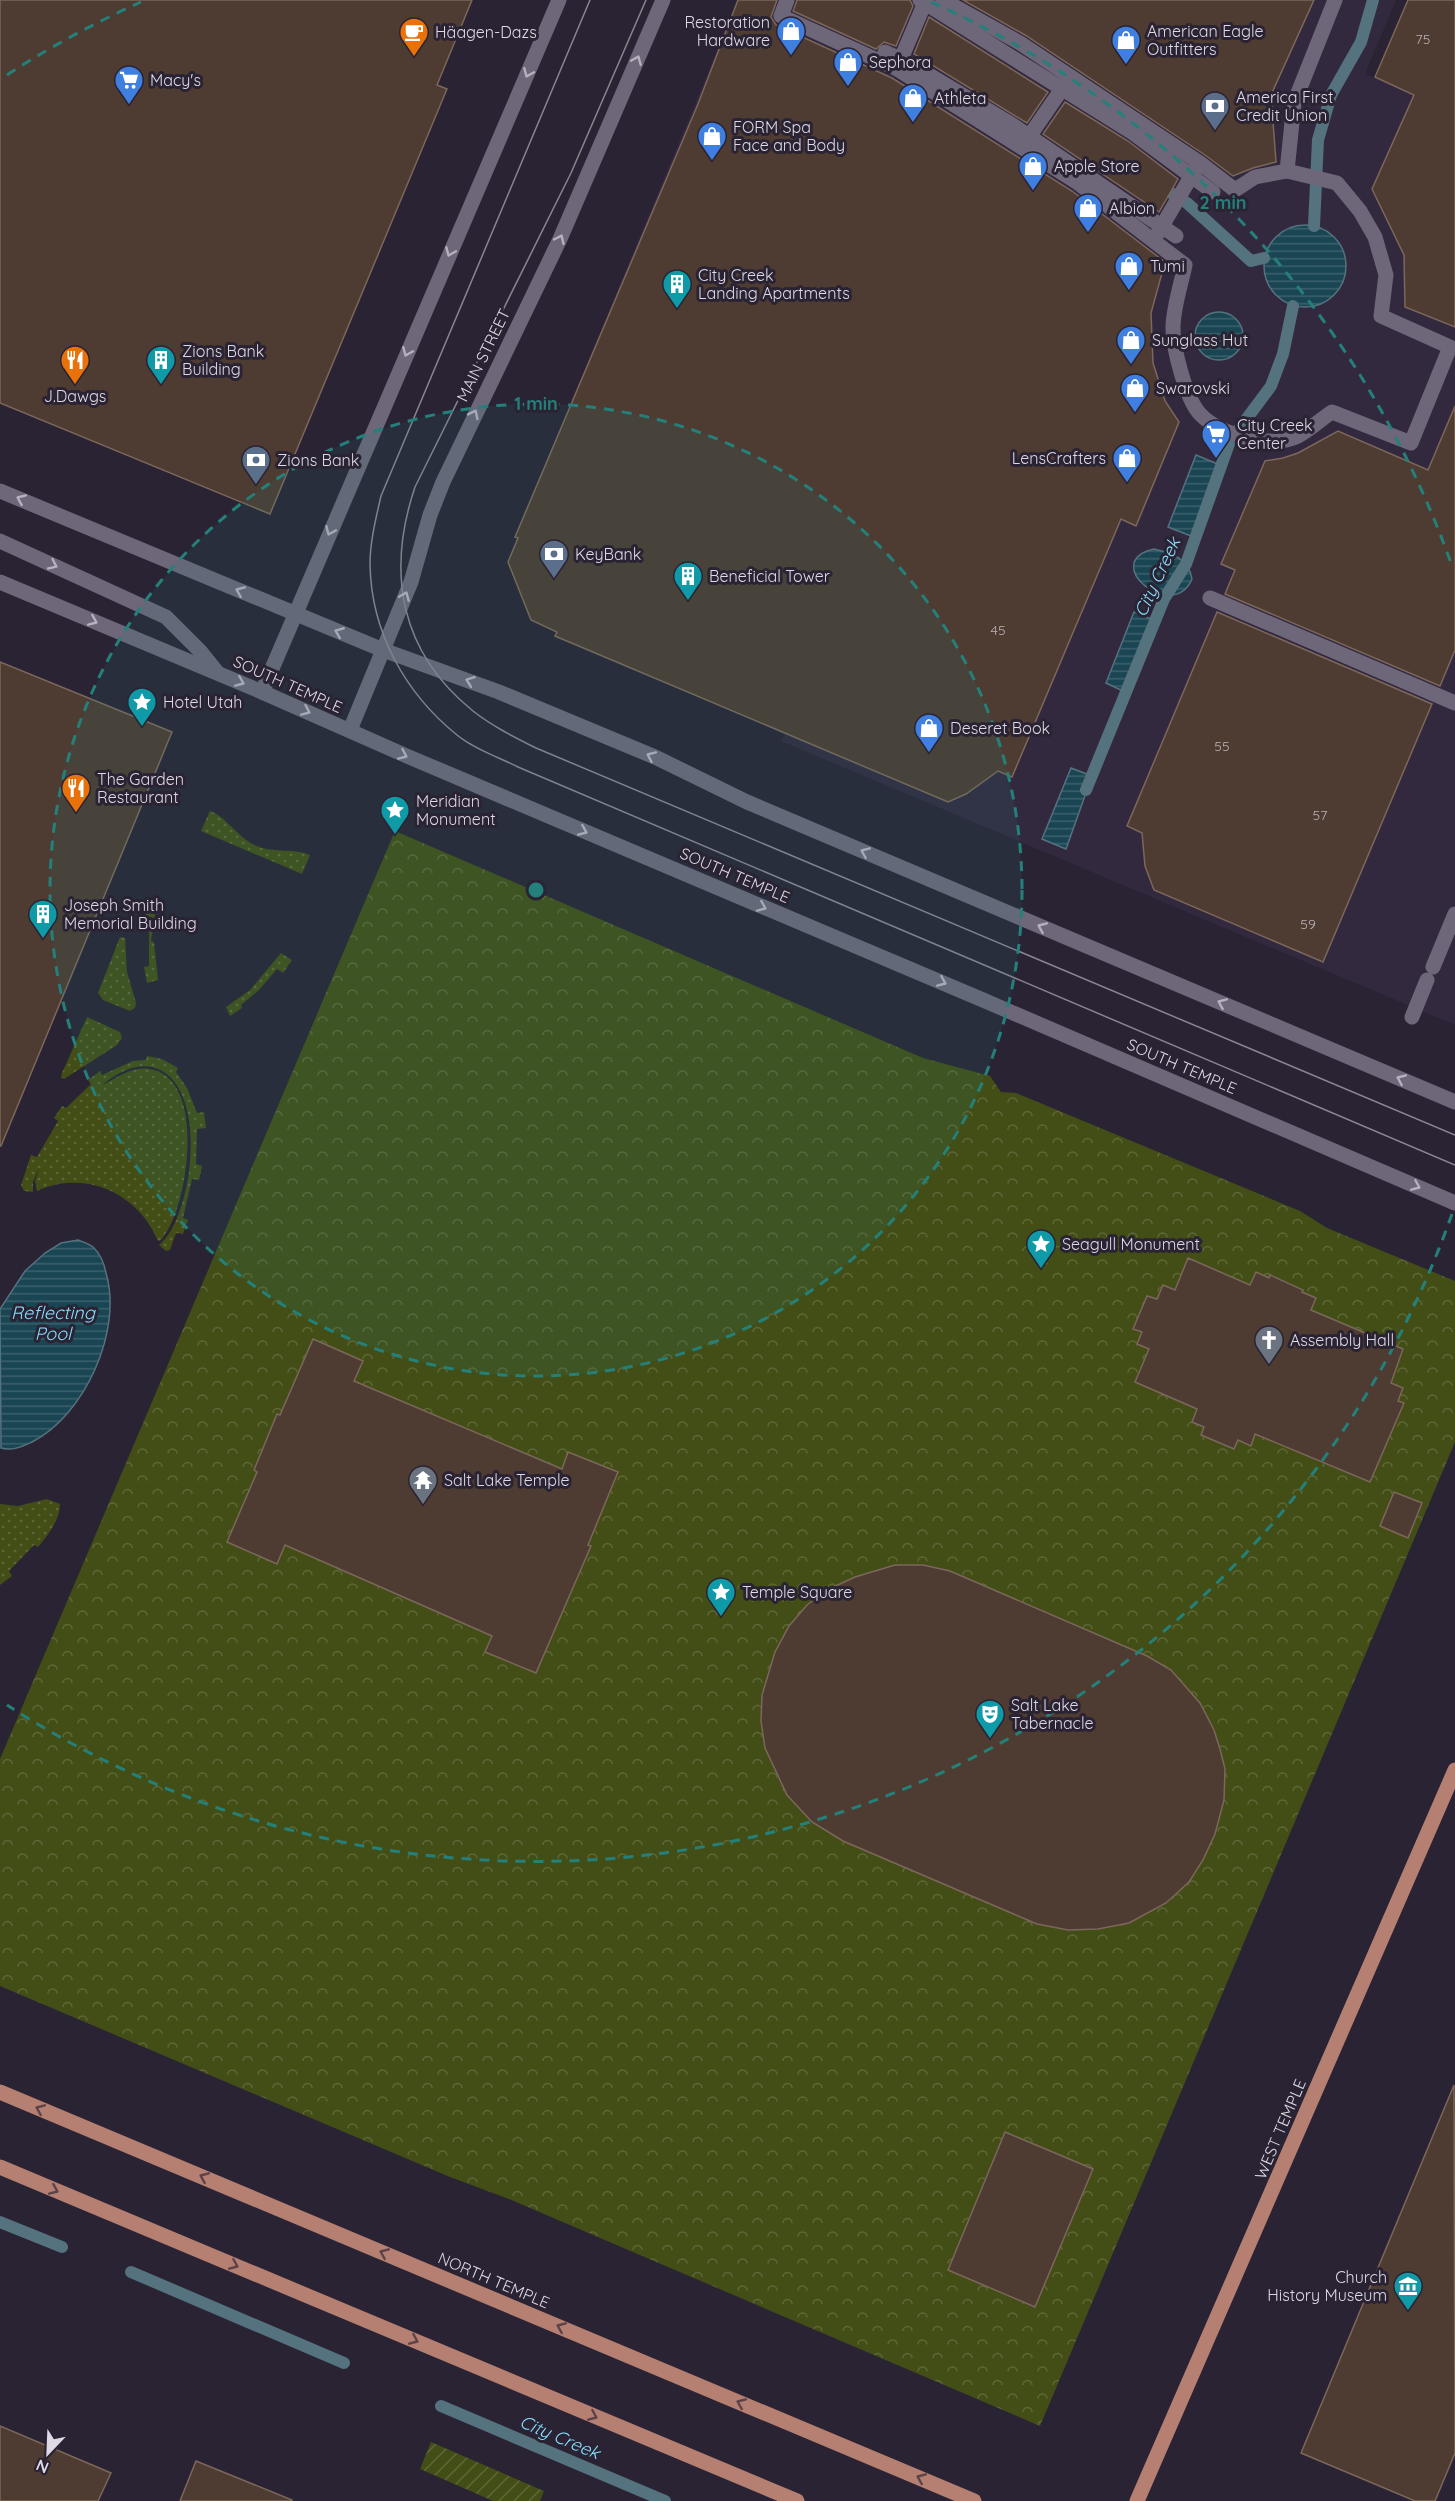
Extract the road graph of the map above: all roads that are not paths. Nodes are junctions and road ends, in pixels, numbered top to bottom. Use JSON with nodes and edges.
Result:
{"nodes":[{"id":1,"x":559,"y":0,"type":"edge"},
{"id":2,"x":663,"y":0,"type":"edge"},
{"id":3,"x":920,"y":0,"type":"edge"},
{"id":4,"x":926,"y":0,"type":"edge"},
{"id":5,"x":943,"y":0,"type":"edge"},
{"id":6,"x":1335,"y":0,"type":"edge"},
{"id":7,"x":786,"y":3,"type":"edge"},
{"id":8,"x":897,"y":69,"type":"junction"},
{"id":9,"x":1071,"y":77,"type":"junction"},
{"id":10,"x":1023,"y":147,"type":"junction"},
{"id":11,"x":1200,"y":163,"type":"junction"},
{"id":12,"x":1287,"y":171,"type":"junction"},
{"id":13,"x":1213,"y":192,"type":"dead end"},
{"id":14,"x":1176,"y":236,"type":"dead end"},
{"id":15,"x":1153,"y":241,"type":"junction"},
{"id":16,"x":0,"y":490,"type":"edge"},
{"id":17,"x":0,"y":541,"type":"edge"},
{"id":18,"x":0,"y":582,"type":"edge"},
{"id":19,"x":1210,"y":598,"type":"dead end"},
{"id":20,"x":294,"y":614,"type":"junction"},
{"id":21,"x":383,"y":650,"type":"junction"},
{"id":22,"x":218,"y":673,"type":"junction"},
{"id":23,"x":262,"y":692,"type":"junction"},
{"id":24,"x":1455,"y":703,"type":"edge"},
{"id":25,"x":350,"y":730,"type":"junction"},
{"id":26,"x":1455,"y":914,"type":"edge"},
{"id":27,"x":1412,"y":1017,"type":"dead end"},
{"id":28,"x":1455,"y":1102,"type":"edge"},
{"id":29,"x":1455,"y":1203,"type":"edge"},
{"id":30,"x":1455,"y":1770,"type":"edge"},
{"id":31,"x":0,"y":2092,"type":"edge"},
{"id":32,"x":0,"y":2167,"type":"edge"},
{"id":33,"x":797,"y":2501,"type":"edge"},
{"id":34,"x":974,"y":2501,"type":"edge"},
{"id":35,"x":1137,"y":2501,"type":"edge"}],
"edges":[{"from":1,"to":20,"type":"street","one_way":true},
{"from":21,"to":2,"type":"street","name":"MAIN STREET","one_way":true},
{"from":3,"to":13,"type":"street"},
{"from":4,"to":8,"type":"street"},
{"from":5,"to":9,"type":"street"},
{"from":6,"to":12,"type":"street"},
{"from":7,"to":8,"type":"street"},
{"from":7,"to":14,"type":"street"},
{"from":8,"to":10,"type":"street"},
{"from":9,"to":10,"type":"street"},
{"from":9,"to":11,"type":"street"},
{"from":10,"to":15,"type":"street"},
{"from":11,"to":12,"type":"street"},
{"from":11,"to":15,"type":"street"},
{"from":12,"to":15,"type":"street"},
{"from":20,"to":16,"type":"street","one_way":true},
{"from":17,"to":22,"type":"street","one_way":true},
{"from":18,"to":22,"type":"street","name":"SOUTH TEMPLE","one_way":true},
{"from":19,"to":24,"type":"street"},
{"from":21,"to":20,"type":"street","one_way":true},
{"from":20,"to":23,"type":"street"},
{"from":21,"to":25,"type":"street","name":"MAIN STREET"},
{"from":28,"to":21,"type":"street","one_way":true},
{"from":22,"to":23,"type":"street","name":"SOUTH TEMPLE","one_way":true},
{"from":23,"to":25,"type":"street","name":"SOUTH TEMPLE","one_way":true},
{"from":25,"to":29,"type":"street","name":"SOUTH TEMPLE","one_way":true},
{"from":26,"to":27,"type":"street"},
{"from":30,"to":35,"type":"main road","name":"WEST TEMPLE"},
{"from":34,"to":31,"type":"main road","name":"NORTH TEMPLE","one_way":true},
{"from":32,"to":33,"type":"main road","one_way":true}]}
